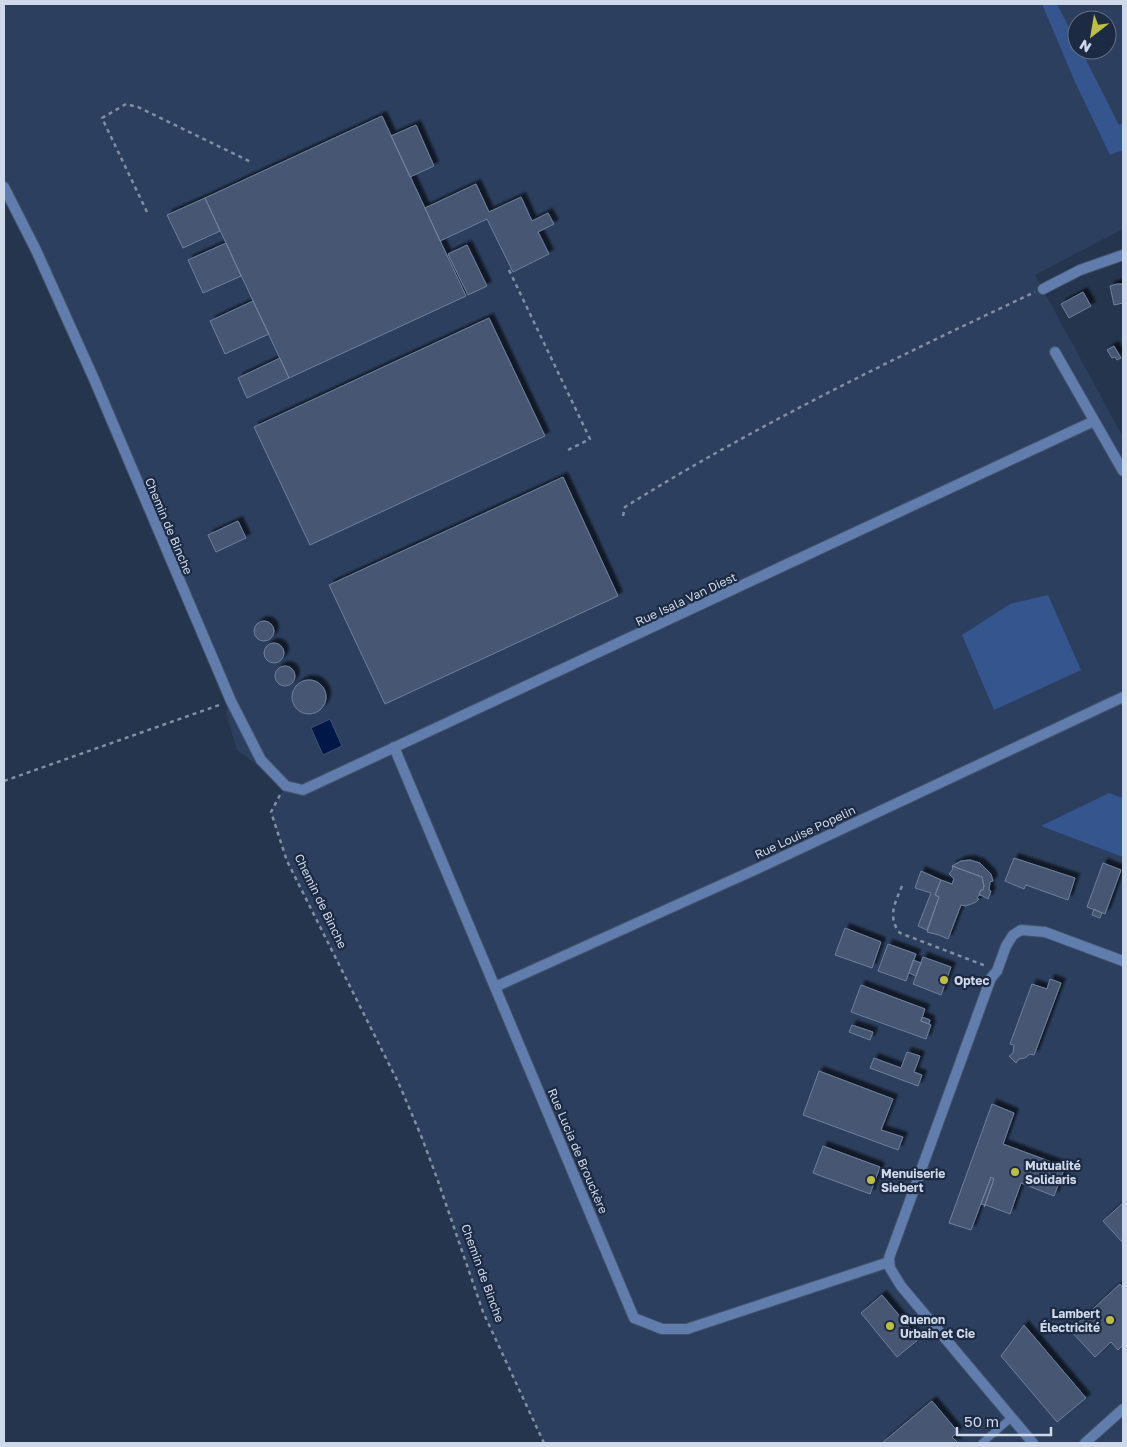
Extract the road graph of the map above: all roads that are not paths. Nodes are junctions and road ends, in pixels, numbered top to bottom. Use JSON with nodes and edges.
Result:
{"nodes":[{"id":1,"x":4,"y":188,"type":"edge"},
{"id":2,"x":1123,"y":255,"type":"edge"},
{"id":3,"x":1043,"y":289,"type":"road end"},
{"id":4,"x":1055,"y":352,"type":"dead end"},
{"id":5,"x":1094,"y":421,"type":"junction"},
{"id":6,"x":1123,"y":471,"type":"edge"},
{"id":7,"x":1123,"y":697,"type":"edge"},
{"id":8,"x":394,"y":747,"type":"junction"},
{"id":9,"x":286,"y":786,"type":"joint"},
{"id":10,"x":1123,"y":960,"type":"edge"},
{"id":11,"x":495,"y":987,"type":"junction"},
{"id":12,"x":889,"y":1262,"type":"junction"},
{"id":13,"x":1123,"y":1409,"type":"edge"},
{"id":14,"x":1011,"y":1418,"type":"junction"},
{"id":15,"x":982,"y":1443,"type":"edge"},
{"id":16,"x":1033,"y":1443,"type":"edge"},
{"id":17,"x":1085,"y":1443,"type":"edge"}],
"edges":[{"from":1,"to":9,"type":"street","name":"Chemin de Binche"},
{"from":2,"to":3,"type":"street"},
{"from":4,"to":5,"type":"street"},
{"from":5,"to":6,"type":"street"},
{"from":5,"to":8,"type":"street","name":"Rue Isala Van Diest"},
{"from":7,"to":11,"type":"street","name":"Rue Louise Popelin"},
{"from":8,"to":9,"type":"street","name":"Rue Isala Van Diest"},
{"from":8,"to":11,"type":"street","name":"Rue Lucia de Brouckère"},
{"from":10,"to":12,"type":"street"},
{"from":11,"to":12,"type":"street","name":"Rue Lucia de Brouckère"},
{"from":12,"to":14,"type":"street"},
{"from":13,"to":17,"type":"street"},
{"from":14,"to":15,"type":"lane"},
{"from":14,"to":16,"type":"street"}]}
